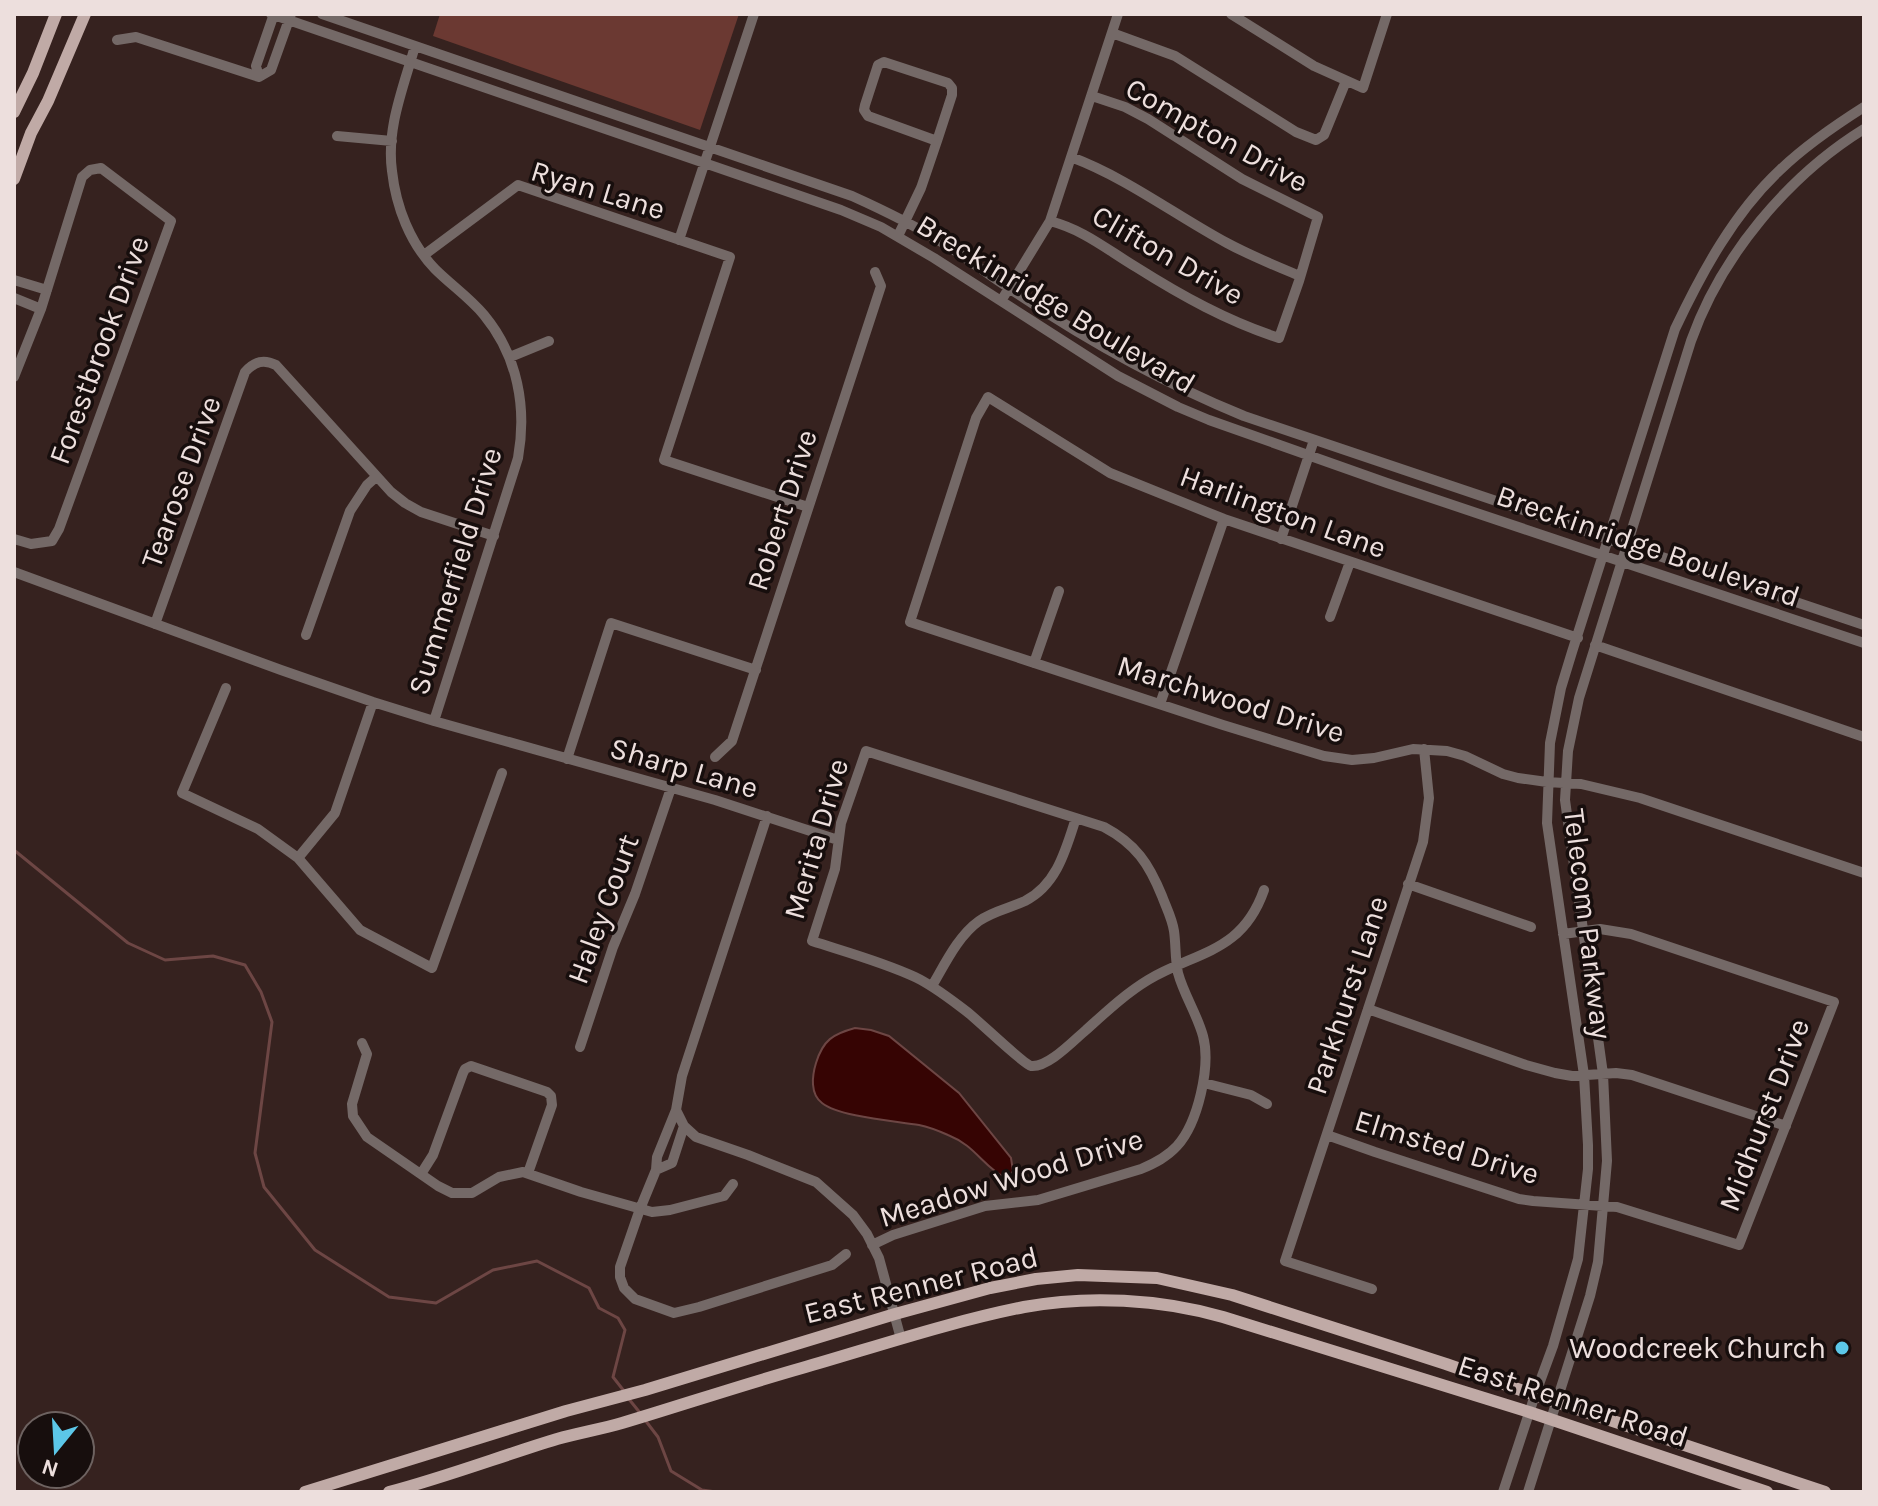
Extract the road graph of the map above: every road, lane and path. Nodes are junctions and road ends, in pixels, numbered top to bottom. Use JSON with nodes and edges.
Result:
{"nodes":[{"id":1,"x":85,"y":14,"type":"edge"},
{"id":2,"x":273,"y":14,"type":"edge"},
{"id":3,"x":322,"y":14,"type":"edge"},
{"id":4,"x":754,"y":14,"type":"edge"},
{"id":5,"x":1118,"y":14,"type":"edge"},
{"id":6,"x":1231,"y":14,"type":"edge"},
{"id":7,"x":1387,"y":14,"type":"edge"},
{"id":8,"x":56,"y":16,"type":"edge"},
{"id":9,"x":290,"y":17,"type":"edge"},
{"id":10,"x":1112,"y":33,"type":"junction"},
{"id":11,"x":117,"y":40,"type":"dead end"},
{"id":12,"x":415,"y":46,"type":"junction"},
{"id":13,"x":411,"y":62,"type":"junction"},
{"id":14,"x":259,"y":77,"type":"junction"},
{"id":15,"x":1346,"y":81,"type":"junction"},
{"id":16,"x":1092,"y":96,"type":"junction"},
{"id":17,"x":1864,"y":107,"type":"edge"},
{"id":18,"x":14,"y":112,"type":"edge"},
{"id":19,"x":1832,"y":128,"type":"junction"},
{"id":20,"x":1864,"y":129,"type":"edge"},
{"id":21,"x":337,"y":136,"type":"dead end"},
{"id":22,"x":392,"y":141,"type":"junction"},
{"id":23,"x":937,"y":141,"type":"junction"},
{"id":24,"x":1843,"y":142,"type":"junction"},
{"id":25,"x":710,"y":148,"type":"junction"},
{"id":26,"x":1071,"y":157,"type":"junction"},
{"id":27,"x":705,"y":163,"type":"junction"},
{"id":28,"x":14,"y":179,"type":"edge"},
{"id":29,"x":1318,"y":217,"type":"joint"},
{"id":30,"x":1050,"y":221,"type":"junction"},
{"id":31,"x":906,"y":222,"type":"junction"},
{"id":32,"x":898,"y":236,"type":"junction"},
{"id":33,"x":679,"y":240,"type":"junction"},
{"id":34,"x":424,"y":255,"type":"junction"},
{"id":35,"x":875,"y":272,"type":"dead end"},
{"id":36,"x":1300,"y":276,"type":"junction"},
{"id":37,"x":15,"y":284,"type":"edge"},
{"id":38,"x":1009,"y":288,"type":"junction"},
{"id":39,"x":47,"y":290,"type":"junction"},
{"id":40,"x":14,"y":298,"type":"edge"},
{"id":41,"x":1001,"y":301,"type":"junction"},
{"id":42,"x":1688,"y":302,"type":"junction"},
{"id":43,"x":41,"y":309,"type":"junction"},
{"id":44,"x":1704,"y":309,"type":"junction"},
{"id":45,"x":549,"y":341,"type":"dead end"},
{"id":46,"x":510,"y":357,"type":"junction"},
{"id":47,"x":14,"y":377,"type":"edge"},
{"id":48,"x":1314,"y":440,"type":"junction"},
{"id":49,"x":1309,"y":456,"type":"junction"},
{"id":50,"x":376,"y":477,"type":"junction"},
{"id":51,"x":808,"y":507,"type":"junction"},
{"id":52,"x":1224,"y":519,"type":"junction"},
{"id":53,"x":494,"y":536,"type":"junction"},
{"id":54,"x":1607,"y":538,"type":"junction"},
{"id":55,"x":14,"y":539,"type":"edge"},
{"id":56,"x":1281,"y":539,"type":"junction"},
{"id":57,"x":1627,"y":545,"type":"junction"},
{"id":58,"x":1602,"y":555,"type":"junction"},
{"id":59,"x":1350,"y":562,"type":"junction"},
{"id":60,"x":1621,"y":562,"type":"junction"},
{"id":61,"x":14,"y":572,"type":"edge"},
{"id":62,"x":1059,"y":591,"type":"dead end"},
{"id":63,"x":1330,"y":617,"type":"dead end"},
{"id":64,"x":1845,"y":618,"type":"junction"},
{"id":65,"x":910,"y":622,"type":"joint"},
{"id":66,"x":155,"y":624,"type":"junction"},
{"id":67,"x":1864,"y":625,"type":"edge"},
{"id":68,"x":306,"y":635,"type":"dead end"},
{"id":69,"x":1839,"y":635,"type":"junction"},
{"id":70,"x":1578,"y":638,"type":"junction"},
{"id":71,"x":1864,"y":643,"type":"edge"},
{"id":72,"x":1595,"y":645,"type":"junction"},
{"id":73,"x":1034,"y":663,"type":"junction"},
{"id":74,"x":756,"y":670,"type":"junction"},
{"id":75,"x":226,"y":688,"type":"dead end"},
{"id":76,"x":373,"y":702,"type":"junction"},
{"id":77,"x":1160,"y":704,"type":"junction"},
{"id":78,"x":434,"y":721,"type":"junction"},
{"id":79,"x":1864,"y":737,"type":"edge"},
{"id":80,"x":1424,"y":749,"type":"junction"},
{"id":81,"x":866,"y":751,"type":"joint"},
{"id":82,"x":715,"y":757,"type":"dead end"},
{"id":83,"x":567,"y":759,"type":"junction"},
{"id":84,"x":502,"y":773,"type":"dead end"},
{"id":85,"x":1547,"y":782,"type":"junction"},
{"id":86,"x":1565,"y":783,"type":"junction"},
{"id":87,"x":671,"y":788,"type":"junction"},
{"id":88,"x":767,"y":816,"type":"junction"},
{"id":89,"x":1076,"y":818,"type":"junction"},
{"id":90,"x":838,"y":840,"type":"junction"},
{"id":91,"x":298,"y":858,"type":"junction"},
{"id":92,"x":1864,"y":873,"type":"edge"},
{"id":93,"x":1408,"y":884,"type":"junction"},
{"id":94,"x":1264,"y":890,"type":"dead end"},
{"id":95,"x":1531,"y":927,"type":"dead end"},
{"id":96,"x":1582,"y":931,"type":"junction"},
{"id":97,"x":1563,"y":934,"type":"junction"},
{"id":98,"x":1177,"y":967,"type":"junction"},
{"id":99,"x":932,"y":986,"type":"junction"},
{"id":100,"x":1368,"y":1009,"type":"junction"},
{"id":101,"x":362,"y":1043,"type":"dead end"},
{"id":102,"x":580,"y":1047,"type":"dead end"},
{"id":103,"x":1603,"y":1074,"type":"junction"},
{"id":104,"x":1584,"y":1075,"type":"junction"},
{"id":105,"x":1204,"y":1083,"type":"junction"},
{"id":106,"x":1267,"y":1104,"type":"dead end"},
{"id":107,"x":676,"y":1110,"type":"junction"},
{"id":108,"x":684,"y":1126,"type":"junction"},
{"id":109,"x":1786,"y":1126,"type":"junction"},
{"id":110,"x":1327,"y":1135,"type":"junction"},
{"id":111,"x":656,"y":1170,"type":"junction"},
{"id":112,"x":528,"y":1173,"type":"junction"},
{"id":113,"x":421,"y":1174,"type":"junction"},
{"id":114,"x":733,"y":1184,"type":"dead end"},
{"id":115,"x":1585,"y":1204,"type":"junction"},
{"id":116,"x":1604,"y":1205,"type":"junction"},
{"id":117,"x":640,"y":1209,"type":"junction"},
{"id":118,"x":872,"y":1245,"type":"junction"},
{"id":119,"x":1739,"y":1245,"type":"joint"},
{"id":120,"x":846,"y":1254,"type":"dead end"},
{"id":121,"x":1372,"y":1289,"type":"dead end"},
{"id":122,"x":895,"y":1314,"type":"junction"},
{"id":123,"x":901,"y":1339,"type":"junction"},
{"id":124,"x":1535,"y":1395,"type":"junction"},
{"id":125,"x":1557,"y":1402,"type":"junction"},
{"id":126,"x":1529,"y":1412,"type":"junction"},
{"id":127,"x":553,"y":1415,"type":"junction"},
{"id":128,"x":1551,"y":1420,"type":"junction"},
{"id":129,"x":559,"y":1439,"type":"junction"},
{"id":130,"x":305,"y":1492,"type":"edge"},
{"id":131,"x":389,"y":1492,"type":"edge"},
{"id":132,"x":1503,"y":1492,"type":"edge"},
{"id":133,"x":1528,"y":1492,"type":"edge"},
{"id":134,"x":1767,"y":1492,"type":"edge"},
{"id":135,"x":1825,"y":1492,"type":"edge"}],
"edges":[{"from":1,"to":28,"type":"main road"},
{"from":2,"to":9,"type":"street","name":"Breckinridge Boulevard"},
{"from":2,"to":14,"type":"street"},
{"from":3,"to":12,"type":"street","name":"Breckinridge Boulevard"},
{"from":4,"to":25,"type":"street"},
{"from":5,"to":10,"type":"street"},
{"from":6,"to":15,"type":"street"},
{"from":7,"to":15,"type":"street"},
{"from":8,"to":18,"type":"main road"},
{"from":9,"to":13,"type":"street","name":"Breckinridge Boulevard"},
{"from":9,"to":14,"type":"street"},
{"from":10,"to":15,"type":"street"},
{"from":10,"to":16,"type":"street"},
{"from":11,"to":14,"type":"street"},
{"from":12,"to":13,"type":"street","name":"Summerfield Drive"},
{"from":12,"to":25,"type":"street","name":"Breckinridge Boulevard"},
{"from":13,"to":22,"type":"street","name":"Summerfield Drive"},
{"from":13,"to":27,"type":"street","name":"Breckinridge Boulevard"},
{"from":16,"to":26,"type":"street"},
{"from":16,"to":29,"type":"street","name":"Compton Drive"},
{"from":17,"to":19,"type":"street","name":"Telecom Parkway"},
{"from":19,"to":24,"type":"street"},
{"from":19,"to":42,"type":"street","name":"Telecom Parkway"},
{"from":20,"to":24,"type":"street","name":"Telecom Parkway"},
{"from":21,"to":22,"type":"street"},
{"from":22,"to":34,"type":"street","name":"Summerfield Drive"},
{"from":23,"to":23,"type":"street"},
{"from":23,"to":31,"type":"street"},
{"from":24,"to":44,"type":"street","name":"Telecom Parkway"},
{"from":25,"to":27,"type":"street"},
{"from":25,"to":31,"type":"street","name":"Breckinridge Boulevard"},
{"from":26,"to":30,"type":"street"},
{"from":26,"to":36,"type":"street"},
{"from":27,"to":32,"type":"street","name":"Breckinridge Boulevard"},
{"from":27,"to":33,"type":"street"},
{"from":29,"to":36,"type":"street","name":"Clifton Drive"},
{"from":30,"to":36,"type":"street","name":"Clifton Drive"},
{"from":30,"to":38,"type":"street"},
{"from":31,"to":32,"type":"street"},
{"from":31,"to":38,"type":"street","name":"Breckinridge Boulevard"},
{"from":32,"to":41,"type":"street","name":"Breckinridge Boulevard"},
{"from":33,"to":34,"type":"street","name":"Ryan Lane"},
{"from":33,"to":51,"type":"street","name":"Ryan Lane"},
{"from":34,"to":46,"type":"street","name":"Summerfield Drive"},
{"from":35,"to":51,"type":"street","name":"Robert Drive"},
{"from":37,"to":39,"type":"street"},
{"from":38,"to":41,"type":"street"},
{"from":38,"to":48,"type":"street","name":"Breckinridge Boulevard"},
{"from":39,"to":43,"type":"street"},
{"from":39,"to":55,"type":"street","name":"Forestbrook Drive"},
{"from":40,"to":43,"type":"street"},
{"from":41,"to":49,"type":"street","name":"Breckinridge Boulevard"},
{"from":42,"to":44,"type":"street"},
{"from":42,"to":54,"type":"street","name":"Telecom Parkway"},
{"from":43,"to":47,"type":"street"},
{"from":44,"to":57,"type":"street","name":"Telecom Parkway"},
{"from":45,"to":46,"type":"street"},
{"from":46,"to":53,"type":"street","name":"Summerfield Drive"},
{"from":48,"to":49,"type":"street"},
{"from":48,"to":54,"type":"street","name":"Breckinridge Boulevard"},
{"from":49,"to":56,"type":"street"},
{"from":49,"to":58,"type":"street","name":"Breckinridge Boulevard"},
{"from":50,"to":53,"type":"street"},
{"from":50,"to":66,"type":"street","name":"Tearose Drive"},
{"from":50,"to":68,"type":"street"},
{"from":51,"to":74,"type":"street","name":"Robert Drive"},
{"from":52,"to":56,"type":"street","name":"Harlington Lane"},
{"from":52,"to":65,"type":"street","name":"Harlington Lane"},
{"from":52,"to":77,"type":"street"},
{"from":53,"to":78,"type":"street","name":"Summerfield Drive"},
{"from":54,"to":57,"type":"street","name":"Breckinridge Boulevard"},
{"from":54,"to":58,"type":"street","name":"Telecom Parkway"},
{"from":56,"to":59,"type":"street","name":"Harlington Lane"},
{"from":57,"to":60,"type":"street","name":"Telecom Parkway"},
{"from":57,"to":64,"type":"street","name":"Breckinridge Boulevard"},
{"from":58,"to":60,"type":"street","name":"Breckinridge Boulevard"},
{"from":58,"to":70,"type":"street","name":"Telecom Parkway"},
{"from":59,"to":63,"type":"street"},
{"from":59,"to":70,"type":"street","name":"Harlington Lane"},
{"from":60,"to":69,"type":"street","name":"Breckinridge Boulevard"},
{"from":60,"to":72,"type":"street","name":"Telecom Parkway"},
{"from":61,"to":66,"type":"street","name":"Sharp Lane"},
{"from":62,"to":73,"type":"street"},
{"from":64,"to":67,"type":"street","name":"Breckinridge Boulevard"},
{"from":64,"to":69,"type":"street"},
{"from":65,"to":73,"type":"street","name":"Marchwood Drive"},
{"from":66,"to":76,"type":"street","name":"Sharp Lane"},
{"from":69,"to":71,"type":"street","name":"Breckinridge Boulevard"},
{"from":70,"to":85,"type":"street","name":"Telecom Parkway"},
{"from":72,"to":79,"type":"street"},
{"from":72,"to":86,"type":"street","name":"Telecom Parkway"},
{"from":73,"to":77,"type":"street","name":"Marchwood Drive"},
{"from":74,"to":82,"type":"street","name":"Robert Drive"},
{"from":74,"to":83,"type":"street"},
{"from":75,"to":91,"type":"street"},
{"from":76,"to":78,"type":"street","name":"Sharp Lane"},
{"from":76,"to":91,"type":"street"},
{"from":77,"to":80,"type":"street","name":"Marchwood Drive"},
{"from":78,"to":83,"type":"street","name":"Sharp Lane"},
{"from":80,"to":85,"type":"street","name":"Marchwood Drive"},
{"from":80,"to":93,"type":"street","name":"Parkhurst Lane"},
{"from":81,"to":89,"type":"street","name":"Meadow Wood Drive"},
{"from":81,"to":90,"type":"street","name":"Merita Drive"},
{"from":83,"to":87,"type":"street","name":"Sharp Lane"},
{"from":84,"to":91,"type":"street"},
{"from":85,"to":86,"type":"street","name":"Marchwood Drive"},
{"from":85,"to":97,"type":"street","name":"Telecom Parkway"},
{"from":86,"to":92,"type":"street","name":"Marchwood Drive"},
{"from":86,"to":96,"type":"street","name":"Telecom Parkway"},
{"from":87,"to":88,"type":"street","name":"Sharp Lane"},
{"from":87,"to":102,"type":"street","name":"Haley Court"},
{"from":88,"to":90,"type":"street"},
{"from":88,"to":107,"type":"street","name":"Sharp Lane"},
{"from":89,"to":98,"type":"street","name":"Meadow Wood Drive"},
{"from":89,"to":99,"type":"street"},
{"from":90,"to":99,"type":"street","name":"Merita Drive"},
{"from":93,"to":95,"type":"street"},
{"from":93,"to":100,"type":"street","name":"Parkhurst Lane"},
{"from":94,"to":98,"type":"street"},
{"from":96,"to":97,"type":"street"},
{"from":96,"to":103,"type":"street","name":"Telecom Parkway"},
{"from":96,"to":109,"type":"street","name":"Midhurst Drive"},
{"from":97,"to":104,"type":"street","name":"Telecom Parkway"},
{"from":98,"to":99,"type":"street"},
{"from":98,"to":105,"type":"street","name":"Meadow Wood Drive"},
{"from":100,"to":104,"type":"street"},
{"from":100,"to":110,"type":"street","name":"Parkhurst Lane"},
{"from":101,"to":113,"type":"street"},
{"from":103,"to":104,"type":"street"},
{"from":103,"to":109,"type":"street"},
{"from":103,"to":116,"type":"street","name":"Telecom Parkway"},
{"from":104,"to":115,"type":"street","name":"Telecom Parkway"},
{"from":105,"to":106,"type":"street"},
{"from":105,"to":118,"type":"street","name":"Meadow Wood Drive"},
{"from":107,"to":108,"type":"street"},
{"from":107,"to":111,"type":"street","name":"Sharp Lane"},
{"from":108,"to":111,"type":"street"},
{"from":108,"to":118,"type":"street"},
{"from":109,"to":119,"type":"street","name":"Midhurst Drive"},
{"from":110,"to":115,"type":"street","name":"Elmsted Drive"},
{"from":110,"to":121,"type":"street","name":"Parkhurst Lane"},
{"from":111,"to":117,"type":"street"},
{"from":112,"to":113,"type":"street"},
{"from":112,"to":113,"type":"street"},
{"from":112,"to":117,"type":"street"},
{"from":114,"to":117,"type":"street"},
{"from":115,"to":116,"type":"street","name":"Elmsted Drive"},
{"from":115,"to":124,"type":"street","name":"Telecom Parkway"},
{"from":116,"to":119,"type":"street","name":"Elmsted Drive"},
{"from":116,"to":125,"type":"street","name":"Telecom Parkway"},
{"from":117,"to":120,"type":"street"},
{"from":118,"to":122,"type":"street"},
{"from":122,"to":123,"type":"street"},
{"from":122,"to":124,"type":"main road","name":"East Renner Road"},
{"from":122,"to":127,"type":"main road","name":"East Renner Road"},
{"from":123,"to":126,"type":"main road","name":"East Renner Road"},
{"from":123,"to":129,"type":"main road","name":"East Renner Road"},
{"from":124,"to":125,"type":"main road","name":"East Renner Road"},
{"from":124,"to":126,"type":"street","name":"Telecom Parkway"},
{"from":125,"to":128,"type":"street","name":"Telecom Parkway"},
{"from":125,"to":135,"type":"main road","name":"East Renner Road"},
{"from":126,"to":128,"type":"main road","name":"East Renner Road"},
{"from":126,"to":132,"type":"street","name":"Telecom Parkway"},
{"from":127,"to":129,"type":"main road"},
{"from":127,"to":130,"type":"main road","name":"East Renner Road"},
{"from":128,"to":133,"type":"street","name":"Telecom Parkway"},
{"from":128,"to":134,"type":"main road","name":"East Renner Road"},
{"from":129,"to":131,"type":"main road","name":"East Renner Road"}]}
